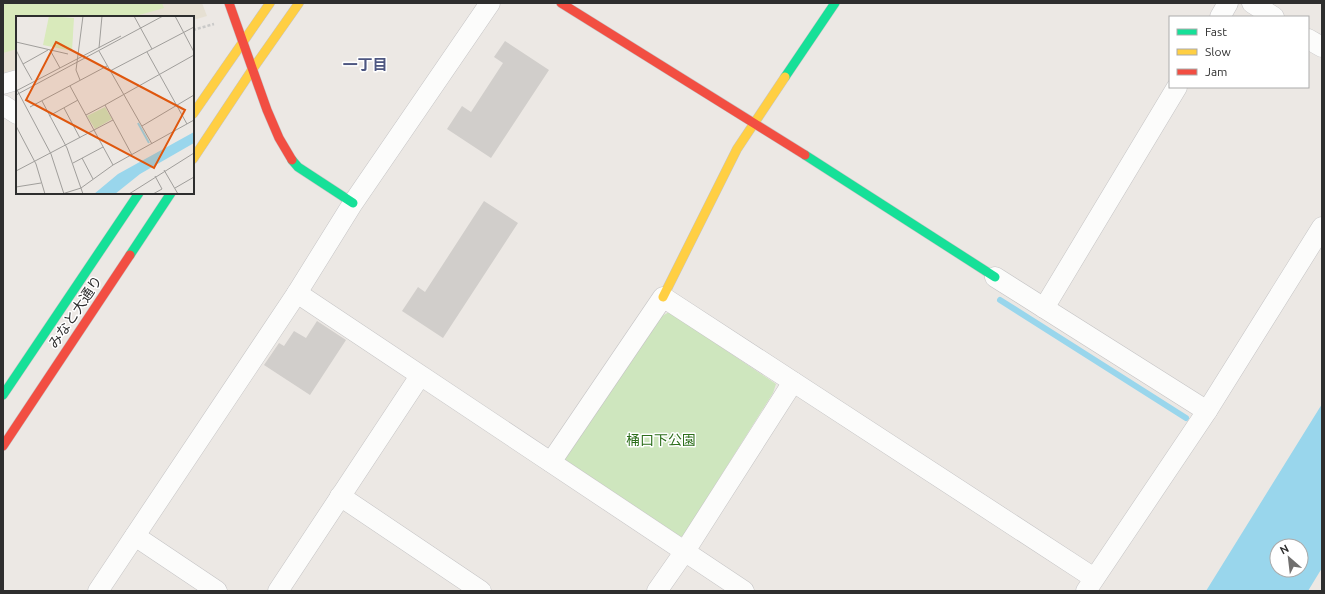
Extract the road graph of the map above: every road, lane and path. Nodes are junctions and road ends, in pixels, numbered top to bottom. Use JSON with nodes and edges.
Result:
{"nodes":[{"id":1,"x":229,"y":3,"type":"edge"},
{"id":2,"x":270,"y":3,"type":"edge"},
{"id":3,"x":299,"y":3,"type":"edge"},
{"id":4,"x":490,"y":3,"type":"edge"},
{"id":5,"x":561,"y":3,"type":"edge"},
{"id":6,"x":835,"y":3,"type":"edge"},
{"id":7,"x":1228,"y":3,"type":"edge"},
{"id":8,"x":1252,"y":3,"type":"edge"},
{"id":9,"x":1221,"y":16,"type":"edge"},
{"id":10,"x":1272,"y":16,"type":"edge"},
{"id":11,"x":218,"y":23,"type":"dead end"},
{"id":12,"x":194,"y":30,"type":"edge"},
{"id":13,"x":1309,"y":39,"type":"edge"},
{"id":14,"x":243,"y":43,"type":"junction"},
{"id":15,"x":1322,"y":47,"type":"edge"},
{"id":16,"x":252,"y":70,"type":"junction"},
{"id":17,"x":16,"y":80,"type":"edge"},
{"id":18,"x":3,"y":84,"type":"edge"},
{"id":19,"x":1176,"y":88,"type":"edge"},
{"id":20,"x":3,"y":105,"type":"edge"},
{"id":21,"x":16,"y":113,"type":"edge"},
{"id":22,"x":194,"y":113,"type":"edge"},
{"id":23,"x":754,"y":123,"type":"junction"},
{"id":24,"x":194,"y":157,"type":"edge"},
{"id":25,"x":137,"y":194,"type":"edge"},
{"id":26,"x":170,"y":194,"type":"edge"},
{"id":27,"x":353,"y":203,"type":"junction"},
{"id":28,"x":1322,"y":227,"type":"edge"},
{"id":29,"x":995,"y":277,"type":"joint"},
{"id":30,"x":297,"y":293,"type":"junction"},
{"id":31,"x":662,"y":297,"type":"junction"},
{"id":32,"x":1044,"y":308,"type":"junction"},
{"id":33,"x":420,"y":376,"type":"junction"},
{"id":34,"x":793,"y":382,"type":"junction"},
{"id":35,"x":3,"y":395,"type":"edge"},
{"id":36,"x":1207,"y":411,"type":"junction"},
{"id":37,"x":3,"y":446,"type":"edge"},
{"id":38,"x":551,"y":462,"type":"junction"},
{"id":39,"x":340,"y":496,"type":"junction"},
{"id":40,"x":135,"y":536,"type":"junction"},
{"id":41,"x":685,"y":551,"type":"junction"},
{"id":42,"x":1090,"y":585,"type":"edge"},
{"id":43,"x":98,"y":591,"type":"edge"},
{"id":44,"x":216,"y":591,"type":"edge"},
{"id":45,"x":278,"y":591,"type":"edge"},
{"id":46,"x":482,"y":591,"type":"edge"},
{"id":47,"x":657,"y":591,"type":"edge"},
{"id":48,"x":744,"y":591,"type":"edge"}],
"edges":[{"from":1,"to":14,"type":"street"},
{"from":2,"to":14,"type":"street"},
{"from":3,"to":16,"type":"street"},
{"from":4,"to":27,"type":"street"},
{"from":5,"to":23,"type":"street"},
{"from":6,"to":23,"type":"street"},
{"from":7,"to":9,"type":"street"},
{"from":8,"to":10,"type":"street"},
{"from":11,"to":12,"type":"path"},
{"from":13,"to":15,"type":"street"},
{"from":14,"to":16,"type":"street"},
{"from":14,"to":22,"type":"street"},
{"from":16,"to":24,"type":"street"},
{"from":16,"to":27,"type":"street"},
{"from":17,"to":18,"type":"street"},
{"from":19,"to":32,"type":"street"},
{"from":20,"to":21,"type":"street"},
{"from":23,"to":29,"type":"street"},
{"from":23,"to":31,"type":"street"},
{"from":25,"to":35,"type":"street","name":"みなと大通り"},
{"from":26,"to":37,"type":"street","name":"みなと大通り"},
{"from":27,"to":30,"type":"street"},
{"from":28,"to":36,"type":"street"},
{"from":29,"to":32,"type":"street"},
{"from":30,"to":33,"type":"street"},
{"from":30,"to":40,"type":"street"},
{"from":31,"to":34,"type":"street"},
{"from":31,"to":38,"type":"street"},
{"from":32,"to":36,"type":"street"},
{"from":33,"to":38,"type":"street"},
{"from":33,"to":39,"type":"street"},
{"from":34,"to":41,"type":"street"},
{"from":34,"to":42,"type":"street"},
{"from":36,"to":42,"type":"street"},
{"from":38,"to":41,"type":"street"},
{"from":39,"to":45,"type":"street"},
{"from":39,"to":46,"type":"street"},
{"from":40,"to":43,"type":"street"},
{"from":40,"to":44,"type":"street"},
{"from":41,"to":47,"type":"street"},
{"from":41,"to":48,"type":"street"}]}
